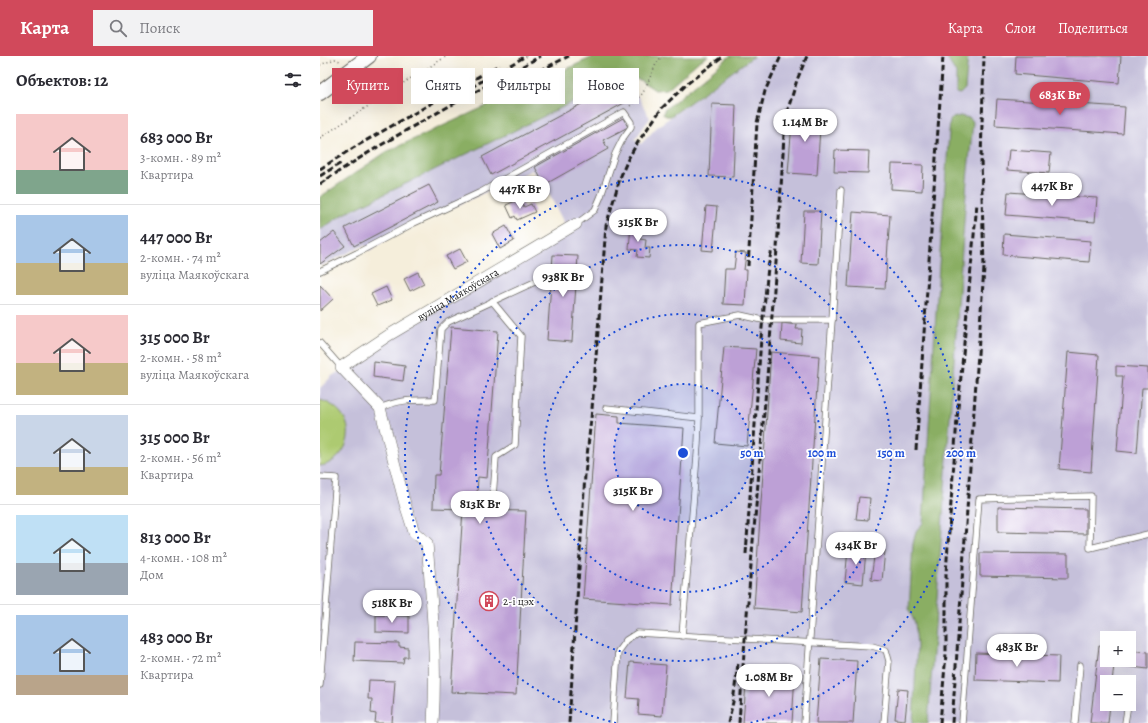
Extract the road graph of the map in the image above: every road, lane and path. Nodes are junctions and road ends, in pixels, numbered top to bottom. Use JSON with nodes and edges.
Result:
{"nodes":[{"id":1,"x":369,"y":56,"type":"edge"},
{"id":2,"x":447,"y":56,"type":"edge"},
{"id":3,"x":662,"y":56,"type":"edge"},
{"id":4,"x":320,"y":93,"type":"edge"},
{"id":5,"x":624,"y":112,"type":"junction"},
{"id":6,"x":320,"y":138,"type":"edge"},
{"id":7,"x":841,"y":190,"type":"dead end"},
{"id":8,"x":576,"y":224,"type":"joint"},
{"id":9,"x":320,"y":271,"type":"edge"},
{"id":10,"x":538,"y":280,"type":"dead end"},
{"id":11,"x":492,"y":301,"type":"junction"},
{"id":12,"x":832,"y":320,"type":"junction"},
{"id":13,"x":320,"y":343,"type":"edge"},
{"id":14,"x":341,"y":367,"type":"junction"},
{"id":15,"x":380,"y":408,"type":"junction"},
{"id":16,"x":606,"y":408,"type":"dead end"},
{"id":17,"x":699,"y":418,"type":"junction"},
{"id":18,"x":320,"y":476,"type":"edge"},
{"id":19,"x":493,"y":496,"type":"dead end"},
{"id":20,"x":1148,"y":534,"type":"edge"},
{"id":21,"x":323,"y":609,"type":"edge"},
{"id":22,"x":682,"y":636,"type":"junction"},
{"id":23,"x":810,"y":643,"type":"junction"},
{"id":24,"x":1080,"y":665,"type":"dead end"},
{"id":25,"x":320,"y":685,"type":"edge"},
{"id":26,"x":1127,"y":711,"type":"edge"},
{"id":27,"x":433,"y":723,"type":"edge"},
{"id":28,"x":613,"y":723,"type":"edge"},
{"id":29,"x":804,"y":723,"type":"edge"},
{"id":30,"x":884,"y":723,"type":"edge"},
{"id":31,"x":962,"y":723,"type":"edge"},
{"id":32,"x":1075,"y":723,"type":"edge"},
{"id":33,"x":1125,"y":723,"type":"edge"}],
"edges":[{"from":1,"to":4,"type":"street"},
{"from":2,"to":6,"type":"path"},
{"from":3,"to":5,"type":"path"},
{"from":5,"to":8,"type":"lane"},
{"from":5,"to":9,"type":"lane"},
{"from":7,"to":12,"type":"lane"},
{"from":8,"to":14,"type":"street","name":"вуліца Маякоўскага"},
{"from":10,"to":11,"type":"lane"},
{"from":11,"to":15,"type":"lane"},
{"from":11,"to":19,"type":"lane"},
{"from":12,"to":17,"type":"lane"},
{"from":12,"to":23,"type":"lane"},
{"from":13,"to":14,"type":"lane"},
{"from":14,"to":15,"type":"street"},
{"from":15,"to":27,"type":"street"},
{"from":16,"to":17,"type":"lane"},
{"from":17,"to":22,"type":"lane"},
{"from":18,"to":21,"type":"lane"},
{"from":20,"to":31,"type":"lane"},
{"from":21,"to":25,"type":"lane"},
{"from":22,"to":23,"type":"lane"},
{"from":22,"to":28,"type":"lane"},
{"from":23,"to":29,"type":"lane"},
{"from":23,"to":30,"type":"lane"},
{"from":24,"to":32,"type":"lane"},
{"from":26,"to":33,"type":"lane"}]}
